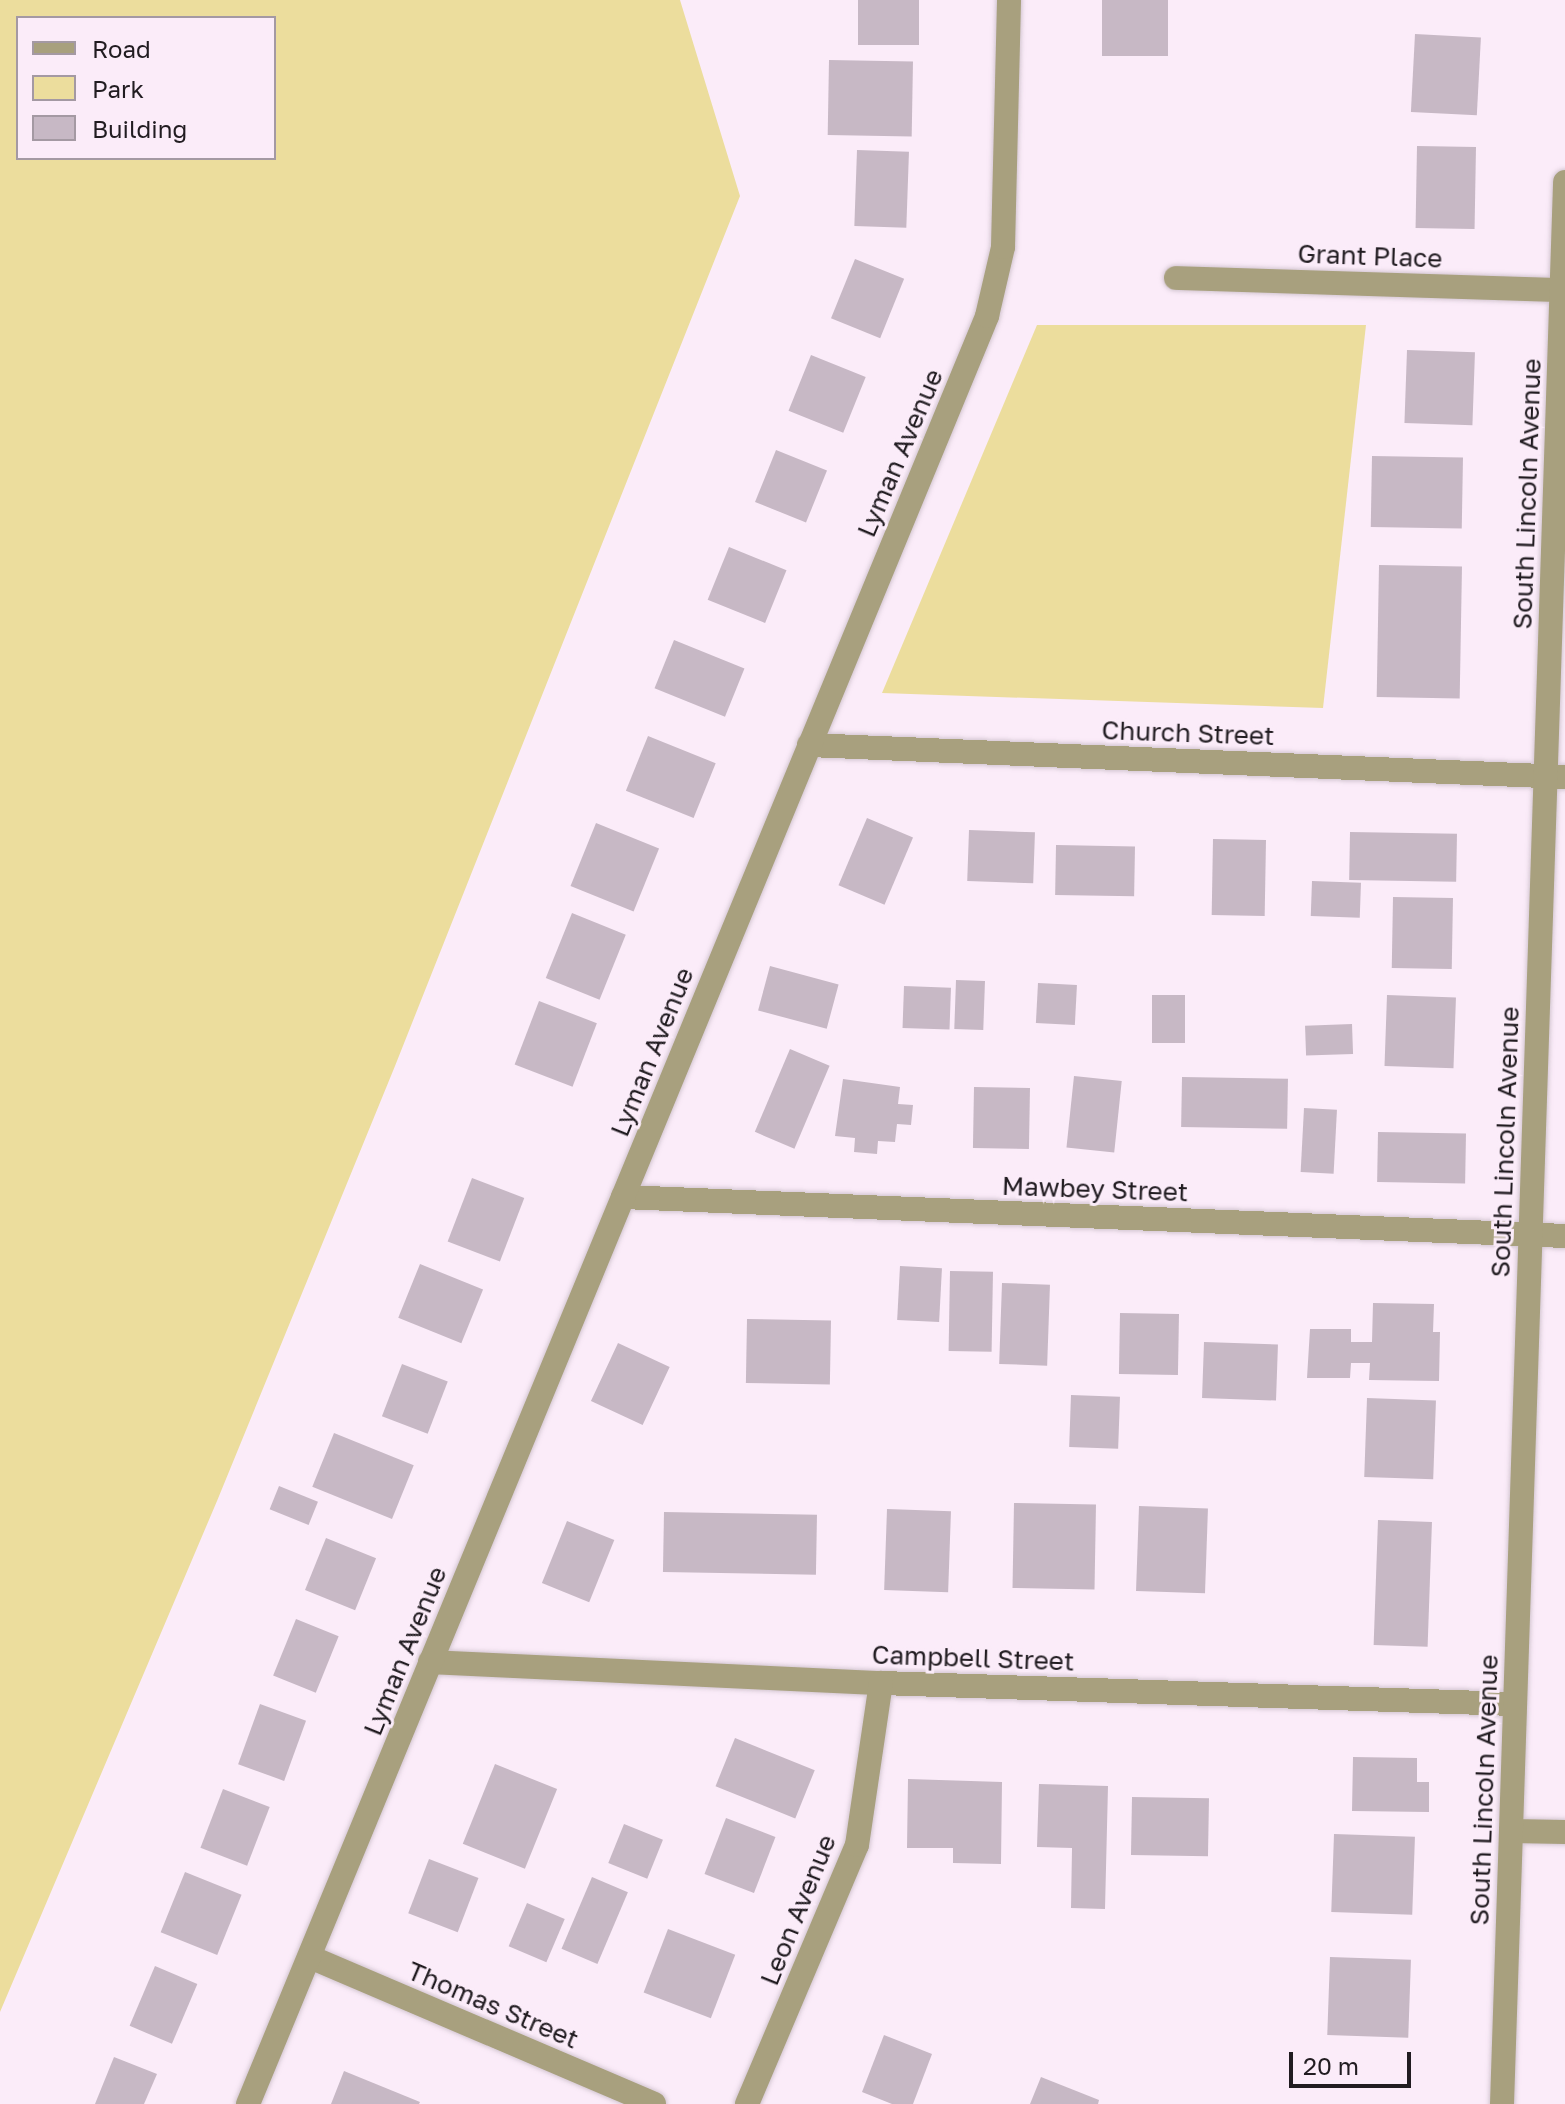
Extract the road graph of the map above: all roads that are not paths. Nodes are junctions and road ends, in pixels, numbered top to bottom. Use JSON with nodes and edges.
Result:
{"nodes":[{"id":1,"x":1009,"y":0,"type":"edge"},
{"id":2,"x":1565,"y":182,"type":"edge"},
{"id":3,"x":1176,"y":278,"type":"dead end"},
{"id":4,"x":1561,"y":290,"type":"junction"},
{"id":5,"x":809,"y":745,"type":"junction"},
{"id":6,"x":1555,"y":777,"type":"edge"},
{"id":7,"x":623,"y":1197,"type":"junction"},
{"id":8,"x":1530,"y":1235,"type":"junction"},
{"id":9,"x":1565,"y":1236,"type":"edge"},
{"id":10,"x":430,"y":1662,"type":"junction"},
{"id":11,"x":881,"y":1683,"type":"junction"},
{"id":12,"x":1515,"y":1704,"type":"junction"},
{"id":13,"x":1511,"y":1831,"type":"junction"},
{"id":14,"x":1565,"y":1832,"type":"edge"},
{"id":15,"x":310,"y":1957,"type":"junction"},
{"id":16,"x":248,"y":2104,"type":"edge"},
{"id":17,"x":654,"y":2104,"type":"edge"},
{"id":18,"x":747,"y":2104,"type":"edge"},
{"id":19,"x":1502,"y":2104,"type":"edge"}],
"edges":[{"from":1,"to":5,"type":"street","name":"Lyman Avenue"},
{"from":2,"to":4,"type":"street","name":"South Lincoln Avenue"},
{"from":3,"to":4,"type":"street","name":"Grant Place"},
{"from":4,"to":6,"type":"street","name":"South Lincoln Avenue"},
{"from":5,"to":6,"type":"street","name":"Church Street"},
{"from":5,"to":7,"type":"street","name":"Lyman Avenue"},
{"from":6,"to":8,"type":"street","name":"South Lincoln Avenue"},
{"from":7,"to":8,"type":"street","name":"Mawbey Street"},
{"from":7,"to":10,"type":"street","name":"Lyman Avenue"},
{"from":8,"to":9,"type":"street","name":"Mawbey Street"},
{"from":8,"to":12,"type":"street","name":"South Lincoln Avenue"},
{"from":10,"to":11,"type":"street","name":"Campbell Street"},
{"from":10,"to":15,"type":"street","name":"Lyman Avenue"},
{"from":11,"to":12,"type":"street","name":"Campbell Street"},
{"from":11,"to":18,"type":"street","name":"Leon Avenue"},
{"from":12,"to":13,"type":"street","name":"South Lincoln Avenue"},
{"from":13,"to":14,"type":"street"},
{"from":13,"to":19,"type":"street","name":"South Lincoln Avenue"},
{"from":15,"to":16,"type":"street","name":"Lyman Avenue"},
{"from":15,"to":17,"type":"street","name":"Thomas Street"}]}
